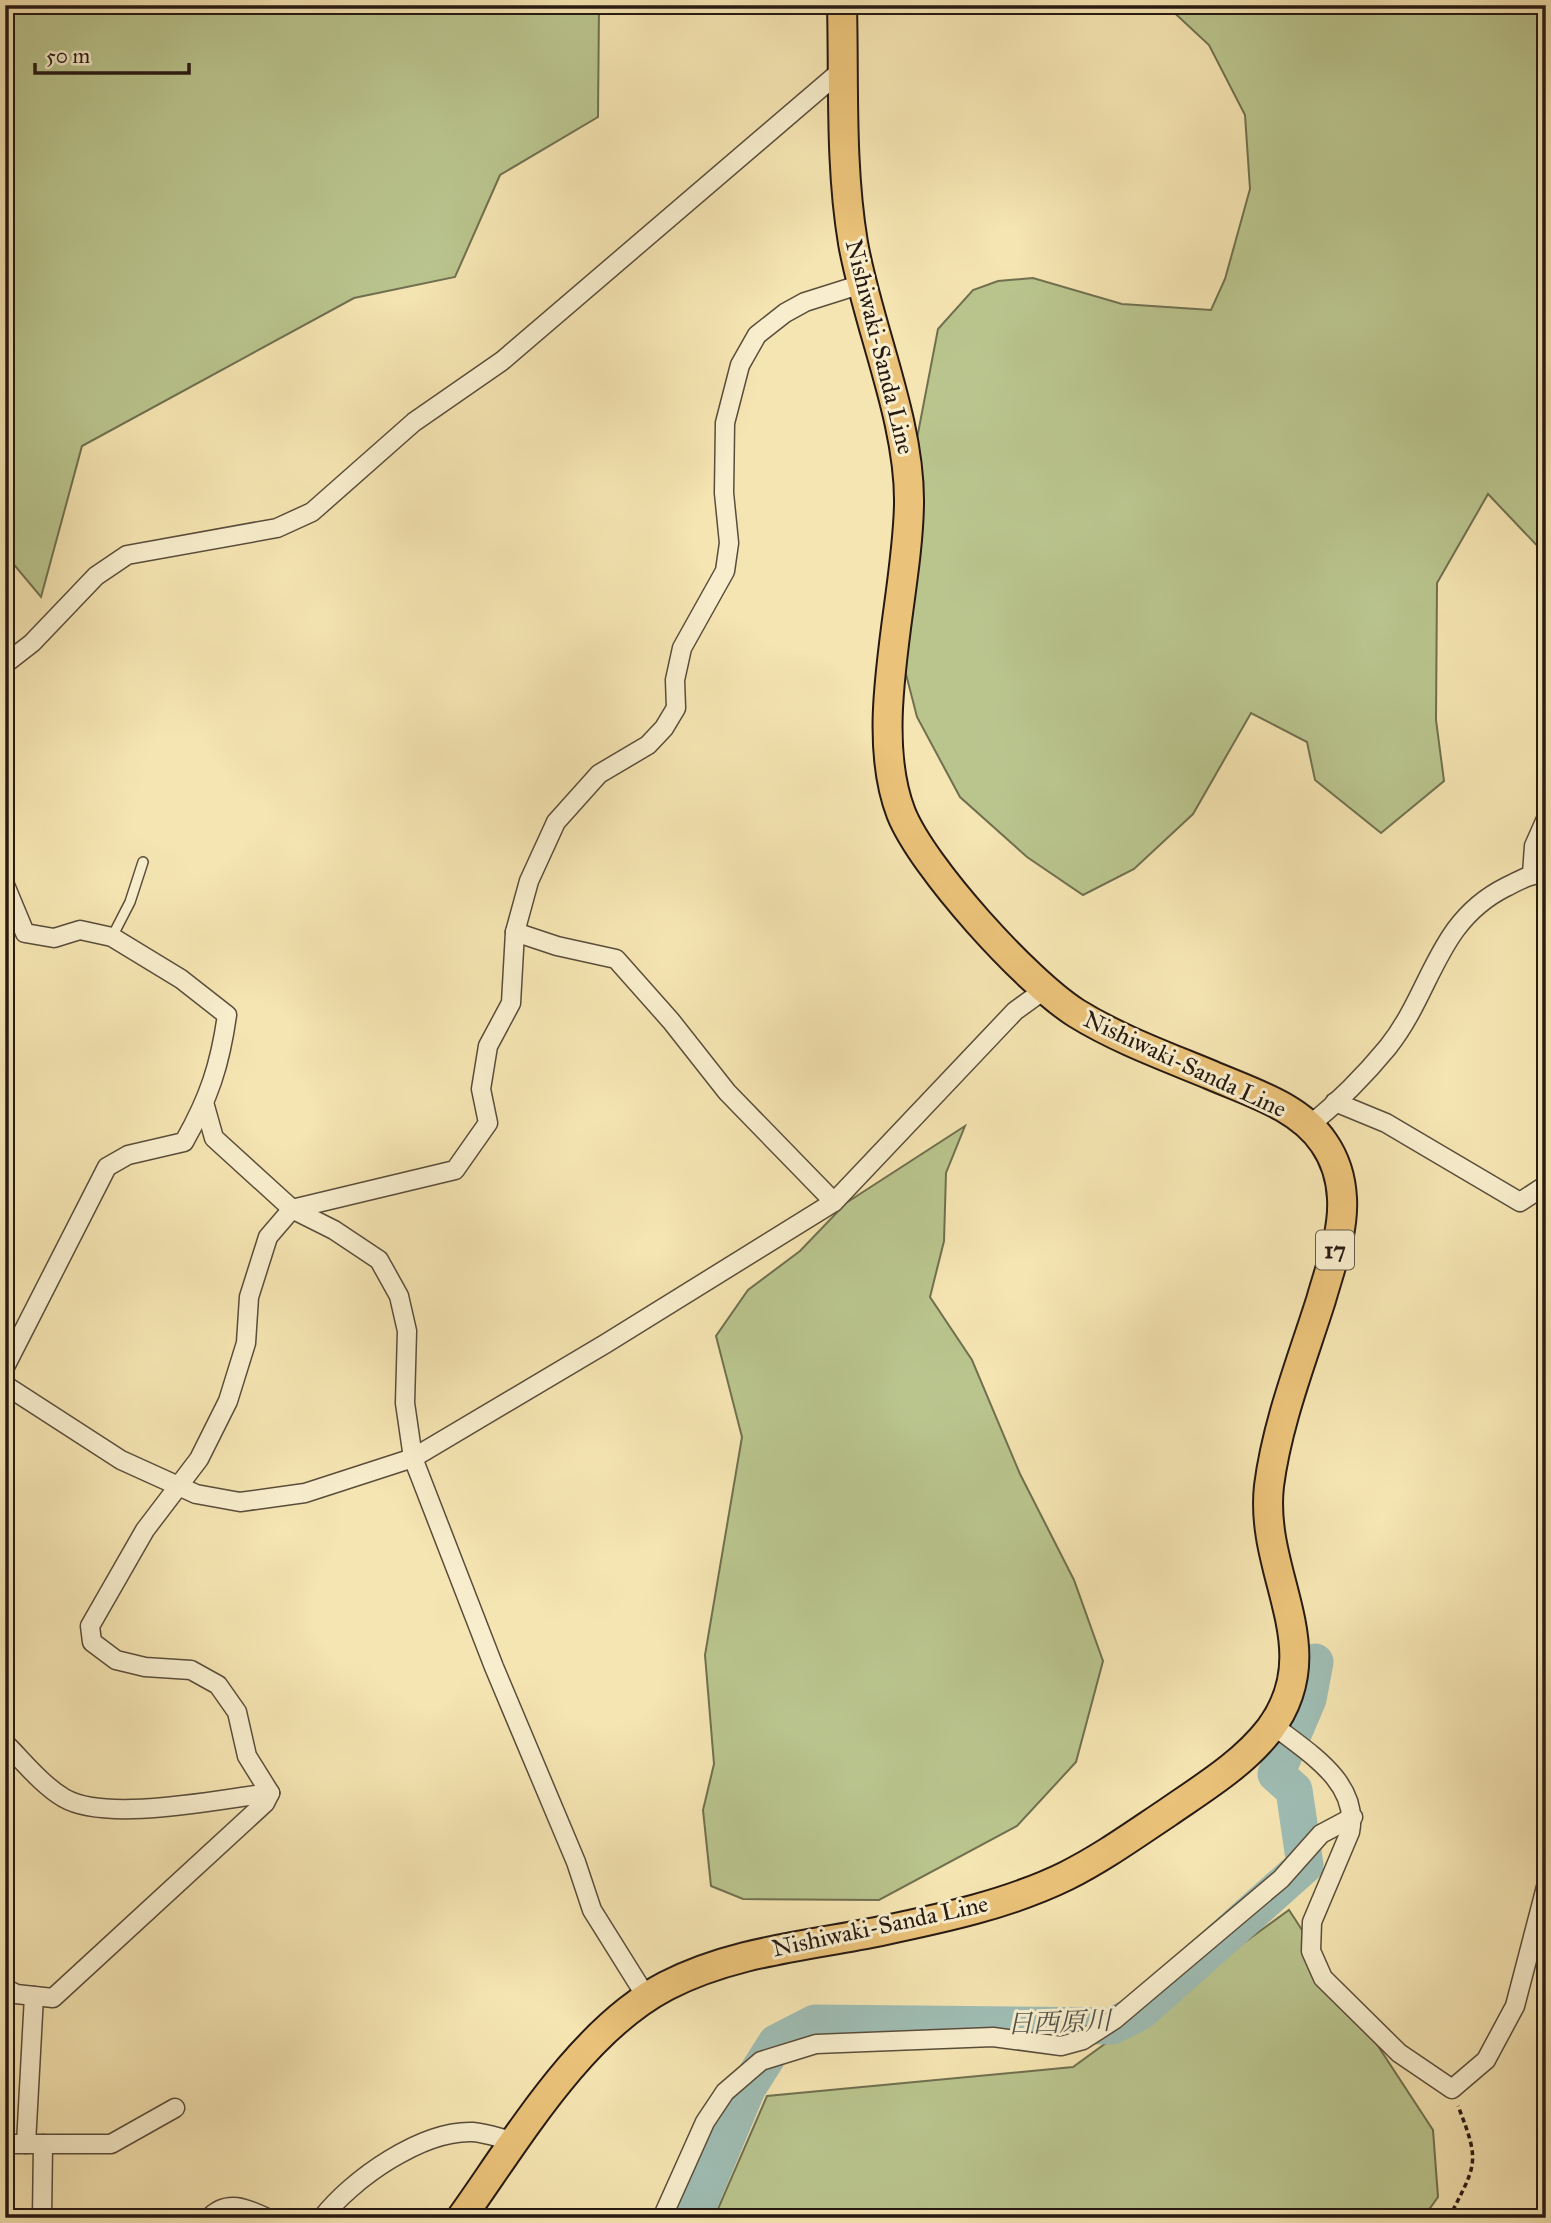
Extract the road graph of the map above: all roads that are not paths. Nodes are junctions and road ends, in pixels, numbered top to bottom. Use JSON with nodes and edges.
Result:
{"nodes":[{"id":1,"x":842,"y":5,"type":"edge"},
{"id":2,"x":844,"y":69,"type":"junction"},
{"id":3,"x":862,"y":284,"type":"junction"},
{"id":4,"x":5,"y":664,"type":"edge"},
{"id":5,"x":1546,"y":819,"type":"edge"},
{"id":6,"x":143,"y":862,"type":"dead end"},
{"id":7,"x":1539,"y":873,"type":"edge"},
{"id":8,"x":5,"y":885,"type":"edge"},
{"id":9,"x":515,"y":932,"type":"junction"},
{"id":10,"x":112,"y":937,"type":"junction"},
{"id":11,"x":1044,"y":990,"type":"junction"},
{"id":12,"x":1335,"y":1102,"type":"junction"},
{"id":13,"x":205,"y":1106,"type":"junction"},
{"id":14,"x":1309,"y":1126,"type":"junction"},
{"id":15,"x":1546,"y":1185,"type":"edge"},
{"id":16,"x":834,"y":1202,"type":"junction"},
{"id":17,"x":292,"y":1209,"type":"junction"},
{"id":18,"x":5,"y":1367,"type":"edge"},
{"id":19,"x":5,"y":1385,"type":"edge"},
{"id":20,"x":412,"y":1458,"type":"junction"},
{"id":21,"x":178,"y":1486,"type":"junction"},
{"id":22,"x":1273,"y":1725,"type":"junction"},
{"id":23,"x":5,"y":1743,"type":"edge"},
{"id":24,"x":270,"y":1793,"type":"junction"},
{"id":25,"x":1353,"y":1817,"type":"junction"},
{"id":26,"x":1546,"y":1887,"type":"edge"},
{"id":27,"x":5,"y":1988,"type":"edge"},
{"id":28,"x":34,"y":1996,"type":"junction"},
{"id":29,"x":647,"y":1998,"type":"junction"},
{"id":30,"x":175,"y":2108,"type":"dead end"},
{"id":31,"x":516,"y":2142,"type":"junction"},
{"id":32,"x":5,"y":2144,"type":"edge"},
{"id":33,"x":35,"y":2144,"type":"junction"},
{"id":34,"x":41,"y":2218,"type":"edge"},
{"id":35,"x":209,"y":2218,"type":"edge"},
{"id":36,"x":267,"y":2218,"type":"edge"},
{"id":37,"x":322,"y":2218,"type":"edge"},
{"id":38,"x":461,"y":2218,"type":"edge"},
{"id":39,"x":662,"y":2218,"type":"edge"}],
"edges":[{"from":1,"to":2,"type":"main road","name":"Nishiwaki-Sanda Line","number":"17"},
{"from":2,"to":3,"type":"main road","name":"Nishiwaki-Sanda Line","number":"17"},
{"from":2,"to":4,"type":"street"},
{"from":3,"to":9,"type":"street"},
{"from":3,"to":11,"type":"main road","name":"Nishiwaki-Sanda Line","number":"17"},
{"from":5,"to":7,"type":"street"},
{"from":6,"to":10,"type":"lane"},
{"from":7,"to":12,"type":"street"},
{"from":8,"to":10,"type":"street"},
{"from":9,"to":16,"type":"street"},
{"from":9,"to":17,"type":"street"},
{"from":10,"to":13,"type":"street"},
{"from":11,"to":14,"type":"main road","name":"Nishiwaki-Sanda Line","number":"17"},
{"from":11,"to":16,"type":"street"},
{"from":12,"to":14,"type":"street"},
{"from":12,"to":15,"type":"street"},
{"from":13,"to":17,"type":"street"},
{"from":13,"to":18,"type":"street"},
{"from":14,"to":22,"type":"main road","name":"Nishiwaki-Sanda Line","number":"17"},
{"from":16,"to":20,"type":"street"},
{"from":17,"to":20,"type":"street"},
{"from":17,"to":21,"type":"street"},
{"from":19,"to":21,"type":"street"},
{"from":20,"to":21,"type":"street"},
{"from":20,"to":29,"type":"street"},
{"from":21,"to":24,"type":"street"},
{"from":22,"to":25,"type":"street"},
{"from":22,"to":29,"type":"main road","name":"Nishiwaki-Sanda Line","number":"17"},
{"from":23,"to":24,"type":"street"},
{"from":24,"to":28,"type":"street"},
{"from":25,"to":26,"type":"street"},
{"from":25,"to":39,"type":"street"},
{"from":27,"to":28,"type":"street"},
{"from":28,"to":33,"type":"street"},
{"from":29,"to":31,"type":"main road","name":"Nishiwaki-Sanda Line","number":"17"},
{"from":30,"to":33,"type":"street"},
{"from":31,"to":37,"type":"street"},
{"from":31,"to":38,"type":"main road","name":"Nishiwaki-Sanda Line","number":"17"},
{"from":32,"to":33,"type":"street"},
{"from":33,"to":34,"type":"street"},
{"from":35,"to":36,"type":"street"}]}
